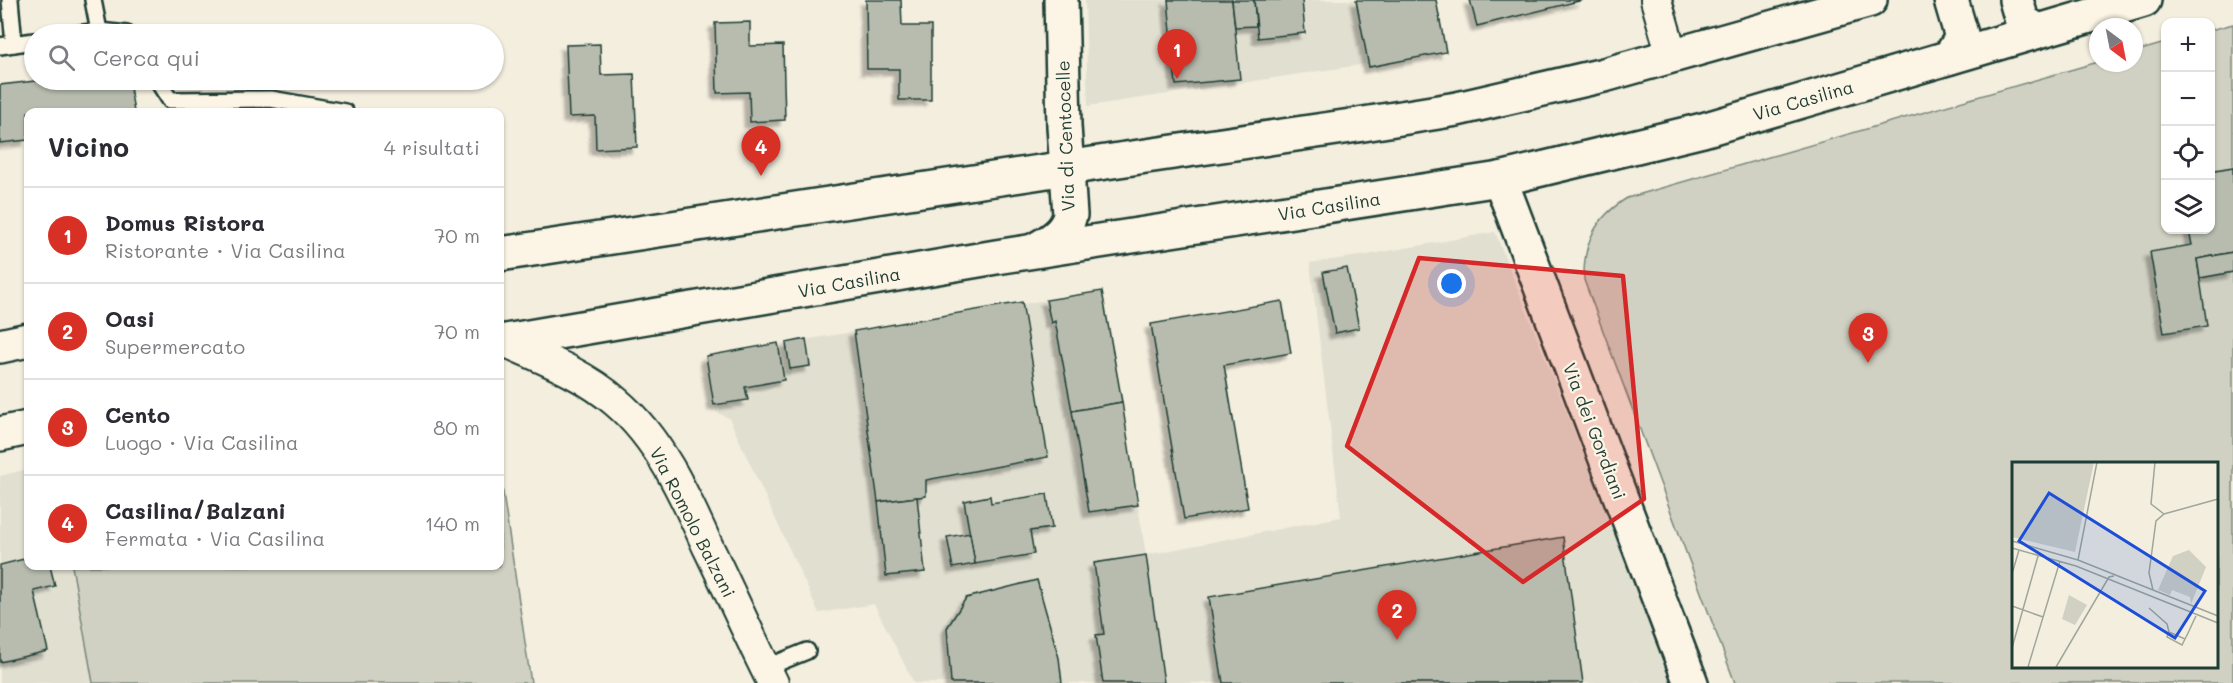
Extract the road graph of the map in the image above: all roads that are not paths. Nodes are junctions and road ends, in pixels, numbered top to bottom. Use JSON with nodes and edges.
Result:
{"nodes":[{"id":1,"x":10,"y":0,"type":"edge"},
{"id":2,"x":93,"y":0,"type":"edge"},
{"id":3,"x":1061,"y":0,"type":"edge"},
{"id":4,"x":1656,"y":0,"type":"edge"},
{"id":5,"x":1870,"y":0,"type":"edge"},
{"id":6,"x":1951,"y":0,"type":"edge"},
{"id":7,"x":2016,"y":0,"type":"edge"},
{"id":8,"x":2144,"y":0,"type":"edge"},
{"id":9,"x":98,"y":24,"type":"edge"},
{"id":10,"x":2038,"y":31,"type":"junction"},
{"id":11,"x":24,"y":42,"type":"edge"},
{"id":12,"x":7,"y":45,"type":"edge"},
{"id":13,"x":1672,"y":56,"type":"junction"},
{"id":14,"x":1950,"y":57,"type":"junction"},
{"id":15,"x":164,"y":90,"type":"edge"},
{"id":16,"x":322,"y":108,"type":"edge"},
{"id":17,"x":1067,"y":168,"type":"junction"},
{"id":18,"x":1500,"y":178,"type":"junction"},
{"id":19,"x":504,"y":253,"type":"edge"},
{"id":20,"x":1030,"y":253,"type":"junction"},
{"id":21,"x":24,"y":341,"type":"edge"},
{"id":22,"x":504,"y":342,"type":"edge"},
{"id":23,"x":504,"y":343,"type":"edge"},
{"id":24,"x":0,"y":346,"type":"edge"},
{"id":25,"x":24,"y":429,"type":"edge"},
{"id":26,"x":0,"y":434,"type":"edge"},
{"id":27,"x":807,"y":651,"type":"dead end"},
{"id":28,"x":769,"y":676,"type":"edge"},
{"id":29,"x":1690,"y":683,"type":"edge"}],
"edges":[{"from":1,"to":12,"type":"lane"},
{"from":2,"to":9,"type":"lane"},
{"from":3,"to":17,"type":"main road","name":"Via di Centocelle"},
{"from":4,"to":13,"type":"street"},
{"from":5,"to":13,"type":"main road"},
{"from":6,"to":14,"type":"main road"},
{"from":7,"to":10,"type":"main road"},
{"from":8,"to":10,"type":"main road","name":"Via Casilina"},
{"from":10,"to":14,"type":"main road","name":"Via Casilina"},
{"from":11,"to":12,"type":"lane"},
{"from":13,"to":17,"type":"main road"},
{"from":14,"to":18,"type":"main road","name":"Via Casilina"},
{"from":15,"to":16,"type":"lane"},
{"from":17,"to":19,"type":"main road"},
{"from":17,"to":20,"type":"main road","name":"Via di Centocelle"},
{"from":18,"to":20,"type":"main road","name":"Via Casilina"},
{"from":18,"to":29,"type":"main road","name":"Via dei Gordiani"},
{"from":20,"to":22,"type":"main road","name":"Via Casilina"},
{"from":21,"to":24,"type":"main road"},
{"from":23,"to":28,"type":"street","name":"Via Romolo Balzani"},
{"from":25,"to":26,"type":"main road"},
{"from":27,"to":28,"type":"lane","name":"Via Romolo Balzani"}]}
